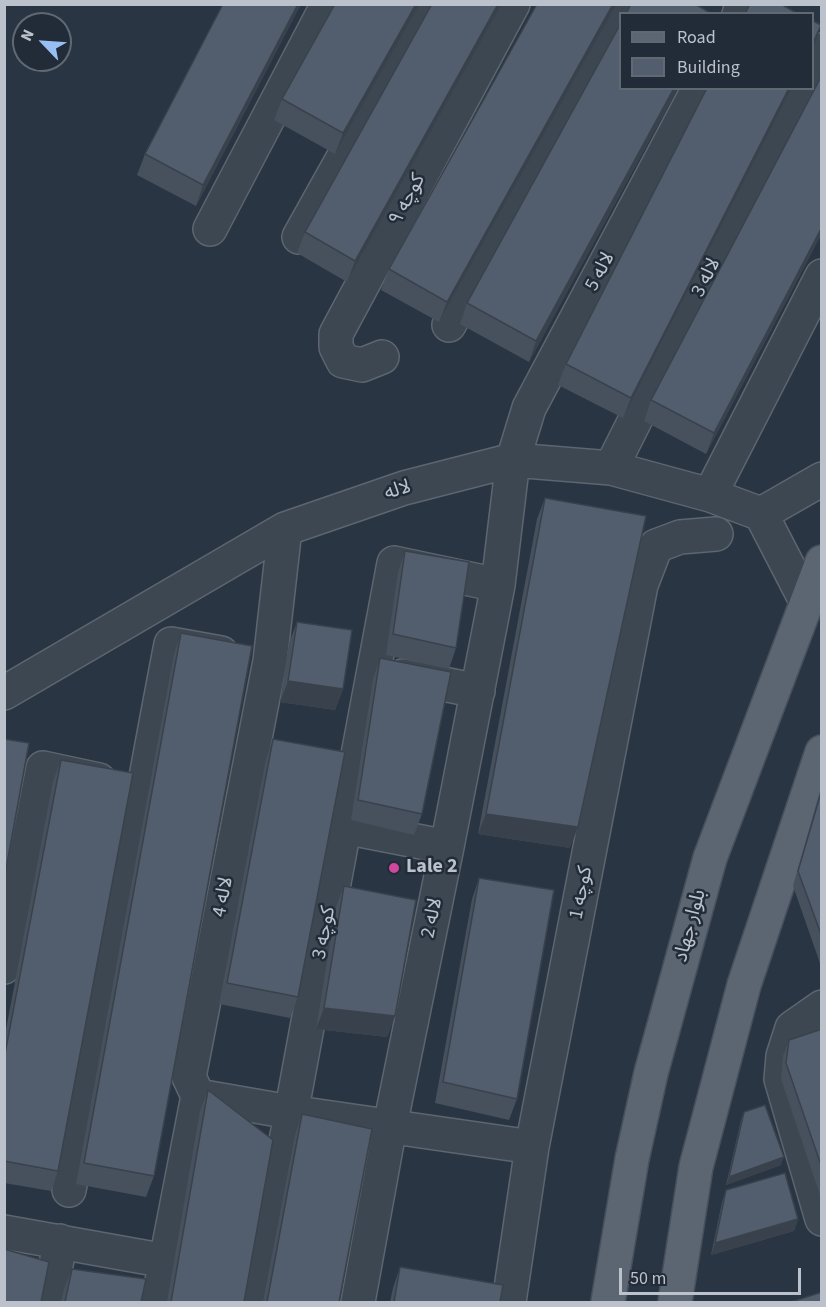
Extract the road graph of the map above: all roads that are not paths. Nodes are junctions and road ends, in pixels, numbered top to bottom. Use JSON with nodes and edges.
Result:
{"nodes":[{"id":1,"x":328,"y":4,"type":"edge"},
{"id":2,"x":429,"y":4,"type":"edge"},
{"id":3,"x":513,"y":4,"type":"edge"},
{"id":4,"x":619,"y":13,"type":"edge"},
{"id":5,"x":822,"y":50,"type":"edge"},
{"id":6,"x":814,"y":66,"type":"edge"},
{"id":7,"x":698,"y":90,"type":"edge"},
{"id":8,"x":801,"y":90,"type":"edge"},
{"id":9,"x":210,"y":229,"type":"dead end"},
{"id":10,"x":299,"y":237,"type":"dead end"},
{"id":11,"x":822,"y":276,"type":"edge"},
{"id":12,"x":449,"y":325,"type":"edge"},
{"id":13,"x":382,"y":357,"type":"dead end"},
{"id":14,"x":513,"y":460,"type":"junction"},
{"id":15,"x":611,"y":468,"type":"junction"},
{"id":16,"x":822,"y":479,"type":"edge"},
{"id":17,"x":710,"y":495,"type":"junction"},
{"id":18,"x":761,"y":514,"type":"junction"},
{"id":19,"x":285,"y":529,"type":"junction"},
{"id":20,"x":716,"y":534,"type":"dead end"},
{"id":21,"x":822,"y":562,"type":"edge"},
{"id":22,"x":498,"y":585,"type":"junction"},
{"id":23,"x":806,"y":601,"type":"junction"},
{"id":24,"x":270,"y":662,"type":"junction"},
{"id":25,"x":374,"y":670,"type":"junction"},
{"id":26,"x":478,"y":691,"type":"junction"},
{"id":27,"x":4,"y":693,"type":"edge"},
{"id":28,"x":822,"y":752,"type":"edge"},
{"id":29,"x":158,"y":792,"type":"junction"},
{"id":30,"x":299,"y":818,"type":"edge"},
{"id":31,"x":345,"y":826,"type":"junction"},
{"id":32,"x":447,"y":847,"type":"junction"},
{"id":33,"x":4,"y":967,"type":"edge"},
{"id":34,"x":822,"y":1007,"type":"edge"},
{"id":35,"x":61,"y":1055,"type":"edge"},
{"id":36,"x":106,"y":1063,"type":"junction"},
{"id":37,"x":184,"y":1082,"type":"junction"},
{"id":38,"x":290,"y":1112,"type":"junction"},
{"id":39,"x":390,"y":1126,"type":"junction"},
{"id":40,"x":532,"y":1148,"type":"junction"},
{"id":41,"x":69,"y":1190,"type":"dead end"},
{"id":42,"x":822,"y":1219,"type":"edge"},
{"id":43,"x":4,"y":1232,"type":"edge"},
{"id":44,"x":60,"y":1241,"type":"junction"},
{"id":45,"x":166,"y":1260,"type":"junction"},
{"id":46,"x":50,"y":1302,"type":"edge"},
{"id":47,"x":158,"y":1302,"type":"edge"},
{"id":48,"x":256,"y":1302,"type":"edge"},
{"id":49,"x":358,"y":1302,"type":"edge"},
{"id":50,"x":509,"y":1302,"type":"edge"},
{"id":51,"x":608,"y":1302,"type":"edge"},
{"id":52,"x":675,"y":1302,"type":"edge"}],
"edges":[{"from":1,"to":9,"type":"street"},
{"from":2,"to":10,"type":"street"},
{"from":3,"to":13,"type":"street","name":"کوچه ۹"},
{"from":4,"to":12,"type":"street"},
{"from":5,"to":6,"type":"street"},
{"from":7,"to":14,"type":"street","name":"لاله 5"},
{"from":8,"to":15,"type":"street","name":"لاله 3"},
{"from":11,"to":17,"type":"street"},
{"from":14,"to":15,"type":"street","name":"لاله"},
{"from":14,"to":19,"type":"street","name":"لاله"},
{"from":14,"to":22,"type":"street","name":"لاله 2"},
{"from":15,"to":17,"type":"street","name":"لاله"},
{"from":16,"to":18,"type":"street"},
{"from":17,"to":18,"type":"street","name":"لاله"},
{"from":18,"to":23,"type":"street"},
{"from":19,"to":24,"type":"street","name":"لاله 4"},
{"from":19,"to":27,"type":"street","name":"لاله"},
{"from":20,"to":40,"type":"street","name":"کوچه 1"},
{"from":21,"to":23,"type":"main road","name":"بلوار جهاد"},
{"from":22,"to":25,"type":"street","name":"کوچه 3"},
{"from":22,"to":26,"type":"street","name":"لاله 2"},
{"from":23,"to":51,"type":"main road","name":"بلوار جهاد"},
{"from":24,"to":29,"type":"street"},
{"from":24,"to":37,"type":"street","name":"لاله 4"},
{"from":25,"to":26,"type":"street"},
{"from":25,"to":31,"type":"street","name":"کوچه 3"},
{"from":26,"to":32,"type":"street","name":"لاله 2"},
{"from":28,"to":52,"type":"main road"},
{"from":29,"to":33,"type":"street"},
{"from":29,"to":36,"type":"street"},
{"from":30,"to":31,"type":"street"},
{"from":31,"to":32,"type":"street"},
{"from":31,"to":38,"type":"street","name":"کوچه 3"},
{"from":32,"to":39,"type":"street","name":"لاله 2"},
{"from":34,"to":42,"type":"street"},
{"from":35,"to":36,"type":"street"},
{"from":36,"to":41,"type":"street"},
{"from":37,"to":38,"type":"street"},
{"from":37,"to":45,"type":"street","name":"لاله 4"},
{"from":38,"to":39,"type":"street"},
{"from":38,"to":48,"type":"street","name":"کوچه 3"},
{"from":39,"to":40,"type":"street"},
{"from":39,"to":49,"type":"street","name":"لاله 2"},
{"from":40,"to":50,"type":"street","name":"کوچه 1"},
{"from":43,"to":44,"type":"street"},
{"from":44,"to":45,"type":"street"},
{"from":44,"to":46,"type":"street"},
{"from":45,"to":47,"type":"street","name":"لاله 4"}]}
